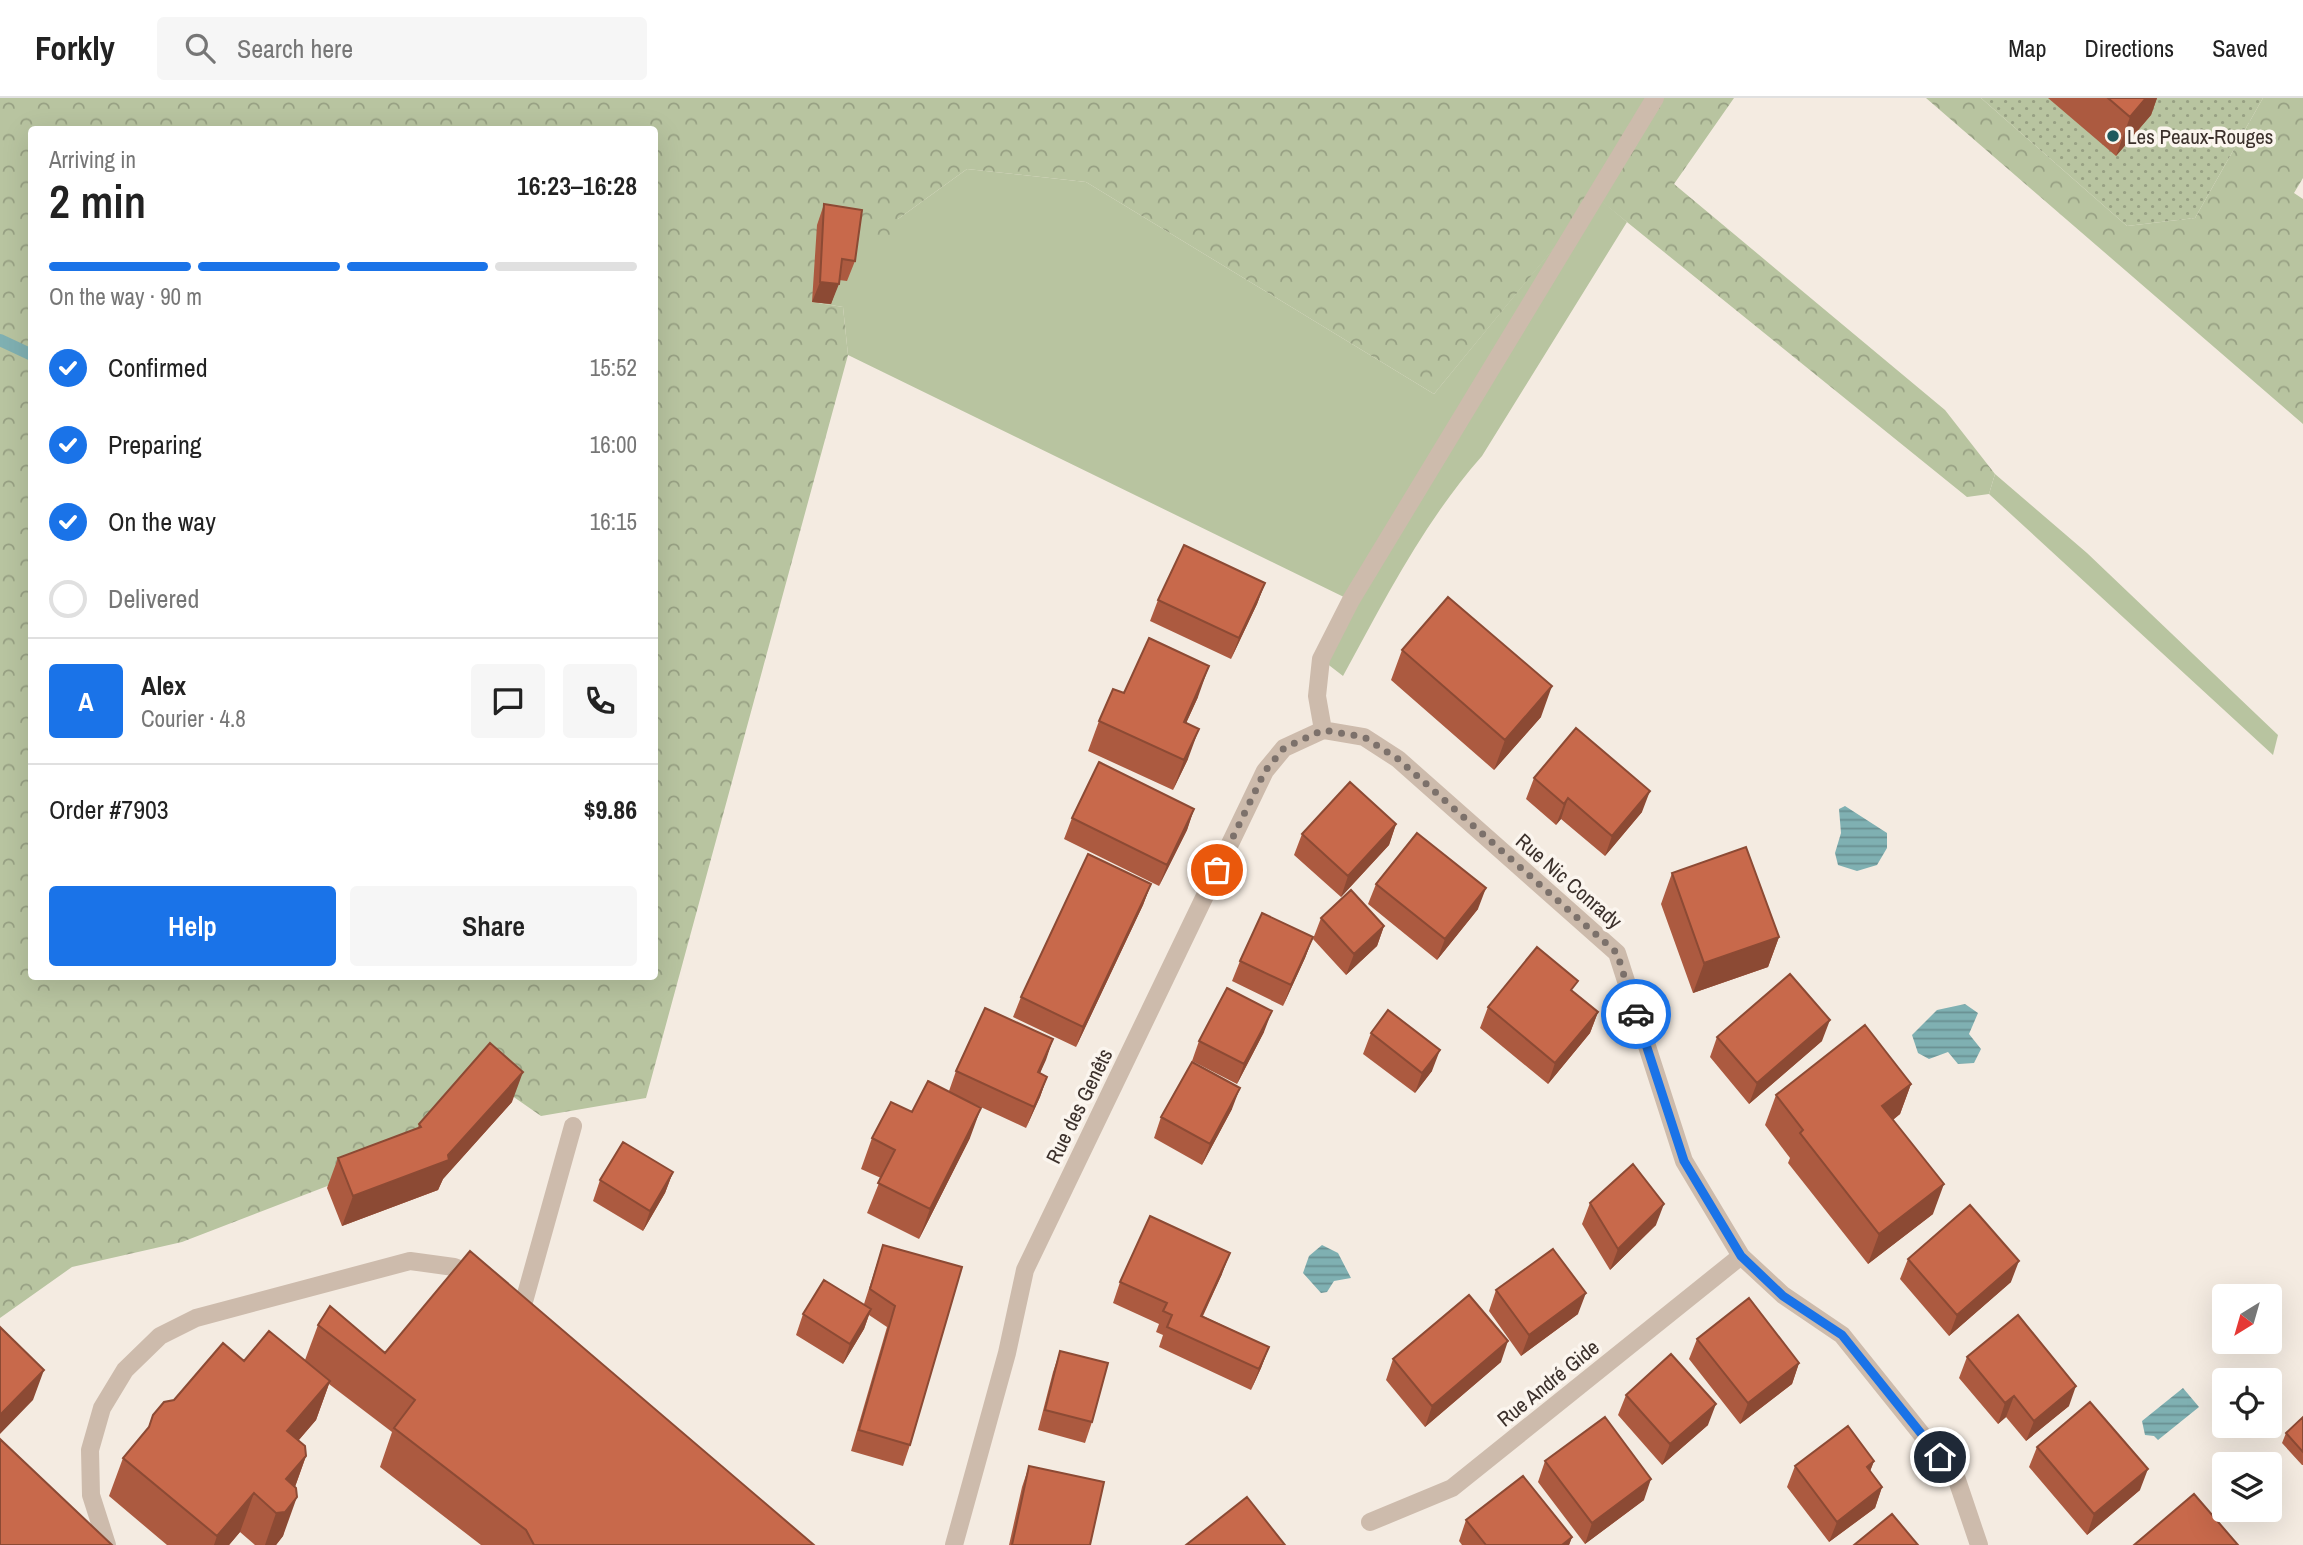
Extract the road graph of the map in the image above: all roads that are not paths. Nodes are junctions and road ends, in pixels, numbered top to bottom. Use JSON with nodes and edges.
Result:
{"nodes":[{"id":1,"x":1656,"y":98,"type":"edge"},
{"id":2,"x":1323,"y":730,"type":"junction"},
{"id":3,"x":573,"y":1126,"type":"dead end"},
{"id":4,"x":1741,"y":1256,"type":"junction"},
{"id":5,"x":490,"y":1281,"type":"edge"},
{"id":6,"x":522,"y":1305,"type":"edge"},
{"id":7,"x":1370,"y":1522,"type":"dead end"},
{"id":8,"x":107,"y":1545,"type":"edge"},
{"id":9,"x":954,"y":1545,"type":"edge"},
{"id":10,"x":1979,"y":1545,"type":"edge"}],
"edges":[{"from":1,"to":2,"type":"street"},
{"from":2,"to":4,"type":"street","name":"Rue Nic Conrady"},
{"from":2,"to":9,"type":"street","name":"Rue des Genêts"},
{"from":3,"to":6,"type":"street"},
{"from":4,"to":7,"type":"street","name":"Rue André Gide"},
{"from":4,"to":10,"type":"street","name":"Rue Nic Conrady"},
{"from":5,"to":8,"type":"street"}]}
